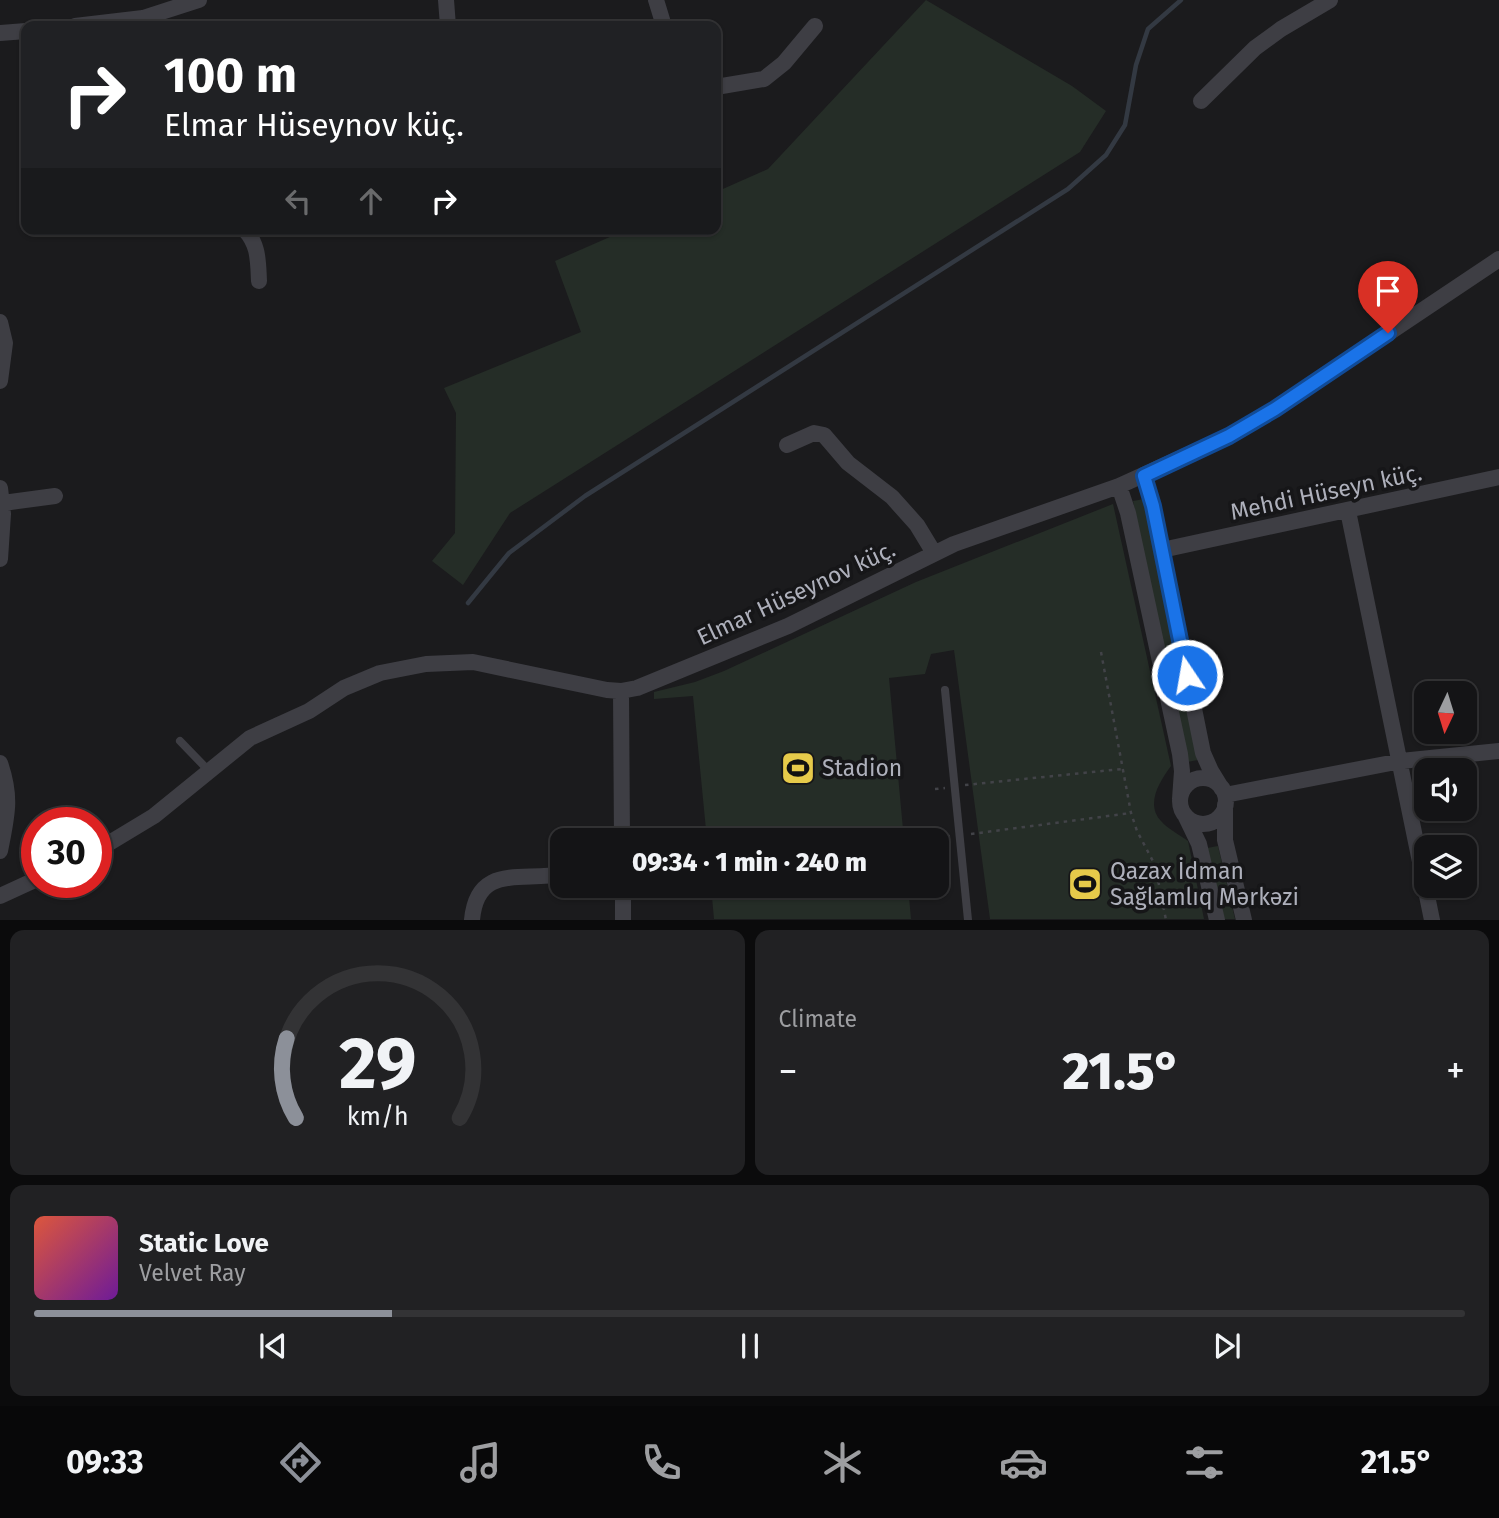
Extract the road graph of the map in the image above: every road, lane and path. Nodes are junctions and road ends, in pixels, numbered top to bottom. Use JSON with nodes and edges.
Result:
{"nodes":[{"id":1,"x":199,"y":0,"type":"edge"},
{"id":2,"x":446,"y":0,"type":"edge"},
{"id":3,"x":656,"y":0,"type":"edge"},
{"id":4,"x":1330,"y":0,"type":"edge"},
{"id":5,"x":118,"y":21,"type":"edge"},
{"id":6,"x":448,"y":21,"type":"edge"},
{"id":7,"x":662,"y":21,"type":"edge"},
{"id":8,"x":815,"y":26,"type":"dead end"},
{"id":9,"x":21,"y":31,"type":"edge"},
{"id":10,"x":0,"y":33,"type":"edge"},
{"id":11,"x":721,"y":86,"type":"edge"},
{"id":12,"x":1201,"y":101,"type":"dead end"},
{"id":13,"x":248,"y":235,"type":"edge"},
{"id":14,"x":1499,"y":258,"type":"edge"},
{"id":15,"x":259,"y":281,"type":"dead end"},
{"id":16,"x":0,"y":322,"type":"edge"},
{"id":17,"x":3,"y":343,"type":"edge"},
{"id":18,"x":0,"y":381,"type":"edge"},
{"id":19,"x":787,"y":445,"type":"dead end"},
{"id":20,"x":1144,"y":476,"type":"junction"},
{"id":21,"x":1499,"y":477,"type":"edge"},
{"id":22,"x":1119,"y":486,"type":"junction"},
{"id":23,"x":1,"y":496,"type":"edge"},
{"id":24,"x":55,"y":496,"type":"dead end"},
{"id":25,"x":1348,"y":510,"type":"junction"},
{"id":26,"x":1162,"y":550,"type":"junction"},
{"id":27,"x":934,"y":553,"type":"junction"},
{"id":28,"x":0,"y":559,"type":"edge"},
{"id":29,"x":1101,"y":652,"type":"dead end"},
{"id":30,"x":944,"y":690,"type":"dead end"},
{"id":31,"x":621,"y":691,"type":"junction"},
{"id":32,"x":180,"y":741,"type":"dead end"},
{"id":33,"x":1499,"y":751,"type":"edge"},
{"id":34,"x":1401,"y":761,"type":"junction"},
{"id":35,"x":0,"y":763,"type":"edge"},
{"id":36,"x":1122,"y":769,"type":"junction"},
{"id":37,"x":209,"y":771,"type":"junction"},
{"id":38,"x":954,"y":786,"type":"junction"},
{"id":39,"x":936,"y":789,"type":"dead end"},
{"id":40,"x":1224,"y":796,"type":"junction"},
{"id":41,"x":1182,"y":806,"type":"junction"},
{"id":42,"x":1131,"y":813,"type":"junction"},
{"id":43,"x":622,"y":828,"type":"edge"},
{"id":44,"x":960,"y":835,"type":"junction"},
{"id":45,"x":949,"y":837,"type":"edge"},
{"id":46,"x":112,"y":841,"type":"edge"},
{"id":47,"x":0,"y":851,"type":"edge"},
{"id":48,"x":550,"y":876,"type":"edge"},
{"id":49,"x":21,"y":886,"type":"edge"},
{"id":50,"x":0,"y":896,"type":"edge"},
{"id":51,"x":623,"y":898,"type":"edge"},
{"id":52,"x":472,"y":919,"type":"edge"},
{"id":53,"x":623,"y":919,"type":"edge"},
{"id":54,"x":968,"y":919,"type":"edge"},
{"id":55,"x":1166,"y":919,"type":"edge"},
{"id":56,"x":1217,"y":919,"type":"edge"},
{"id":57,"x":1244,"y":919,"type":"edge"},
{"id":58,"x":1432,"y":919,"type":"edge"}],
"edges":[{"from":1,"to":5,"type":"street"},
{"from":2,"to":6,"type":"street"},
{"from":3,"to":7,"type":"street"},
{"from":4,"to":12,"type":"street"},
{"from":8,"to":11,"type":"street"},
{"from":9,"to":10,"type":"street"},
{"from":13,"to":15,"type":"street"},
{"from":14,"to":20,"type":"street","name":"Elmar Hüseynov küç."},
{"from":16,"to":17,"type":"street"},
{"from":17,"to":18,"type":"street"},
{"from":19,"to":27,"type":"street"},
{"from":20,"to":22,"type":"street","name":"Elmar Hüseynov küç."},
{"from":20,"to":26,"type":"street"},
{"from":21,"to":25,"type":"street","name":"Mehdi Hüseyn küç."},
{"from":22,"to":27,"type":"street","name":"Elmar Hüseynov küç."},
{"from":22,"to":41,"type":"street"},
{"from":23,"to":24,"type":"street"},
{"from":23,"to":28,"type":"street"},
{"from":25,"to":26,"type":"street","name":"Mehdi Hüseyn küç."},
{"from":25,"to":34,"type":"street"},
{"from":26,"to":40,"type":"street"},
{"from":27,"to":31,"type":"street","name":"Elmar Hüseynov küç."},
{"from":29,"to":36,"type":"path"},
{"from":30,"to":38,"type":"lane"},
{"from":31,"to":37,"type":"street","name":"Elmar Hüseynov küç."},
{"from":31,"to":43,"type":"street"},
{"from":32,"to":37,"type":"lane"},
{"from":33,"to":34,"type":"street"},
{"from":34,"to":40,"type":"street"},
{"from":34,"to":58,"type":"street"},
{"from":35,"to":47,"type":"street"},
{"from":36,"to":38,"type":"path"},
{"from":36,"to":42,"type":"path"},
{"from":37,"to":46,"type":"street","name":"Elmar Hüseynov küç."},
{"from":38,"to":39,"type":"path"},
{"from":38,"to":44,"type":"lane"},
{"from":40,"to":41,"type":"street"},
{"from":40,"to":41,"type":"street"},
{"from":40,"to":57,"type":"street"},
{"from":41,"to":56,"type":"street"},
{"from":42,"to":44,"type":"path"},
{"from":42,"to":55,"type":"path"},
{"from":44,"to":45,"type":"path"},
{"from":44,"to":54,"type":"lane"},
{"from":48,"to":52,"type":"street"},
{"from":49,"to":50,"type":"street"},
{"from":51,"to":53,"type":"street"}]}
